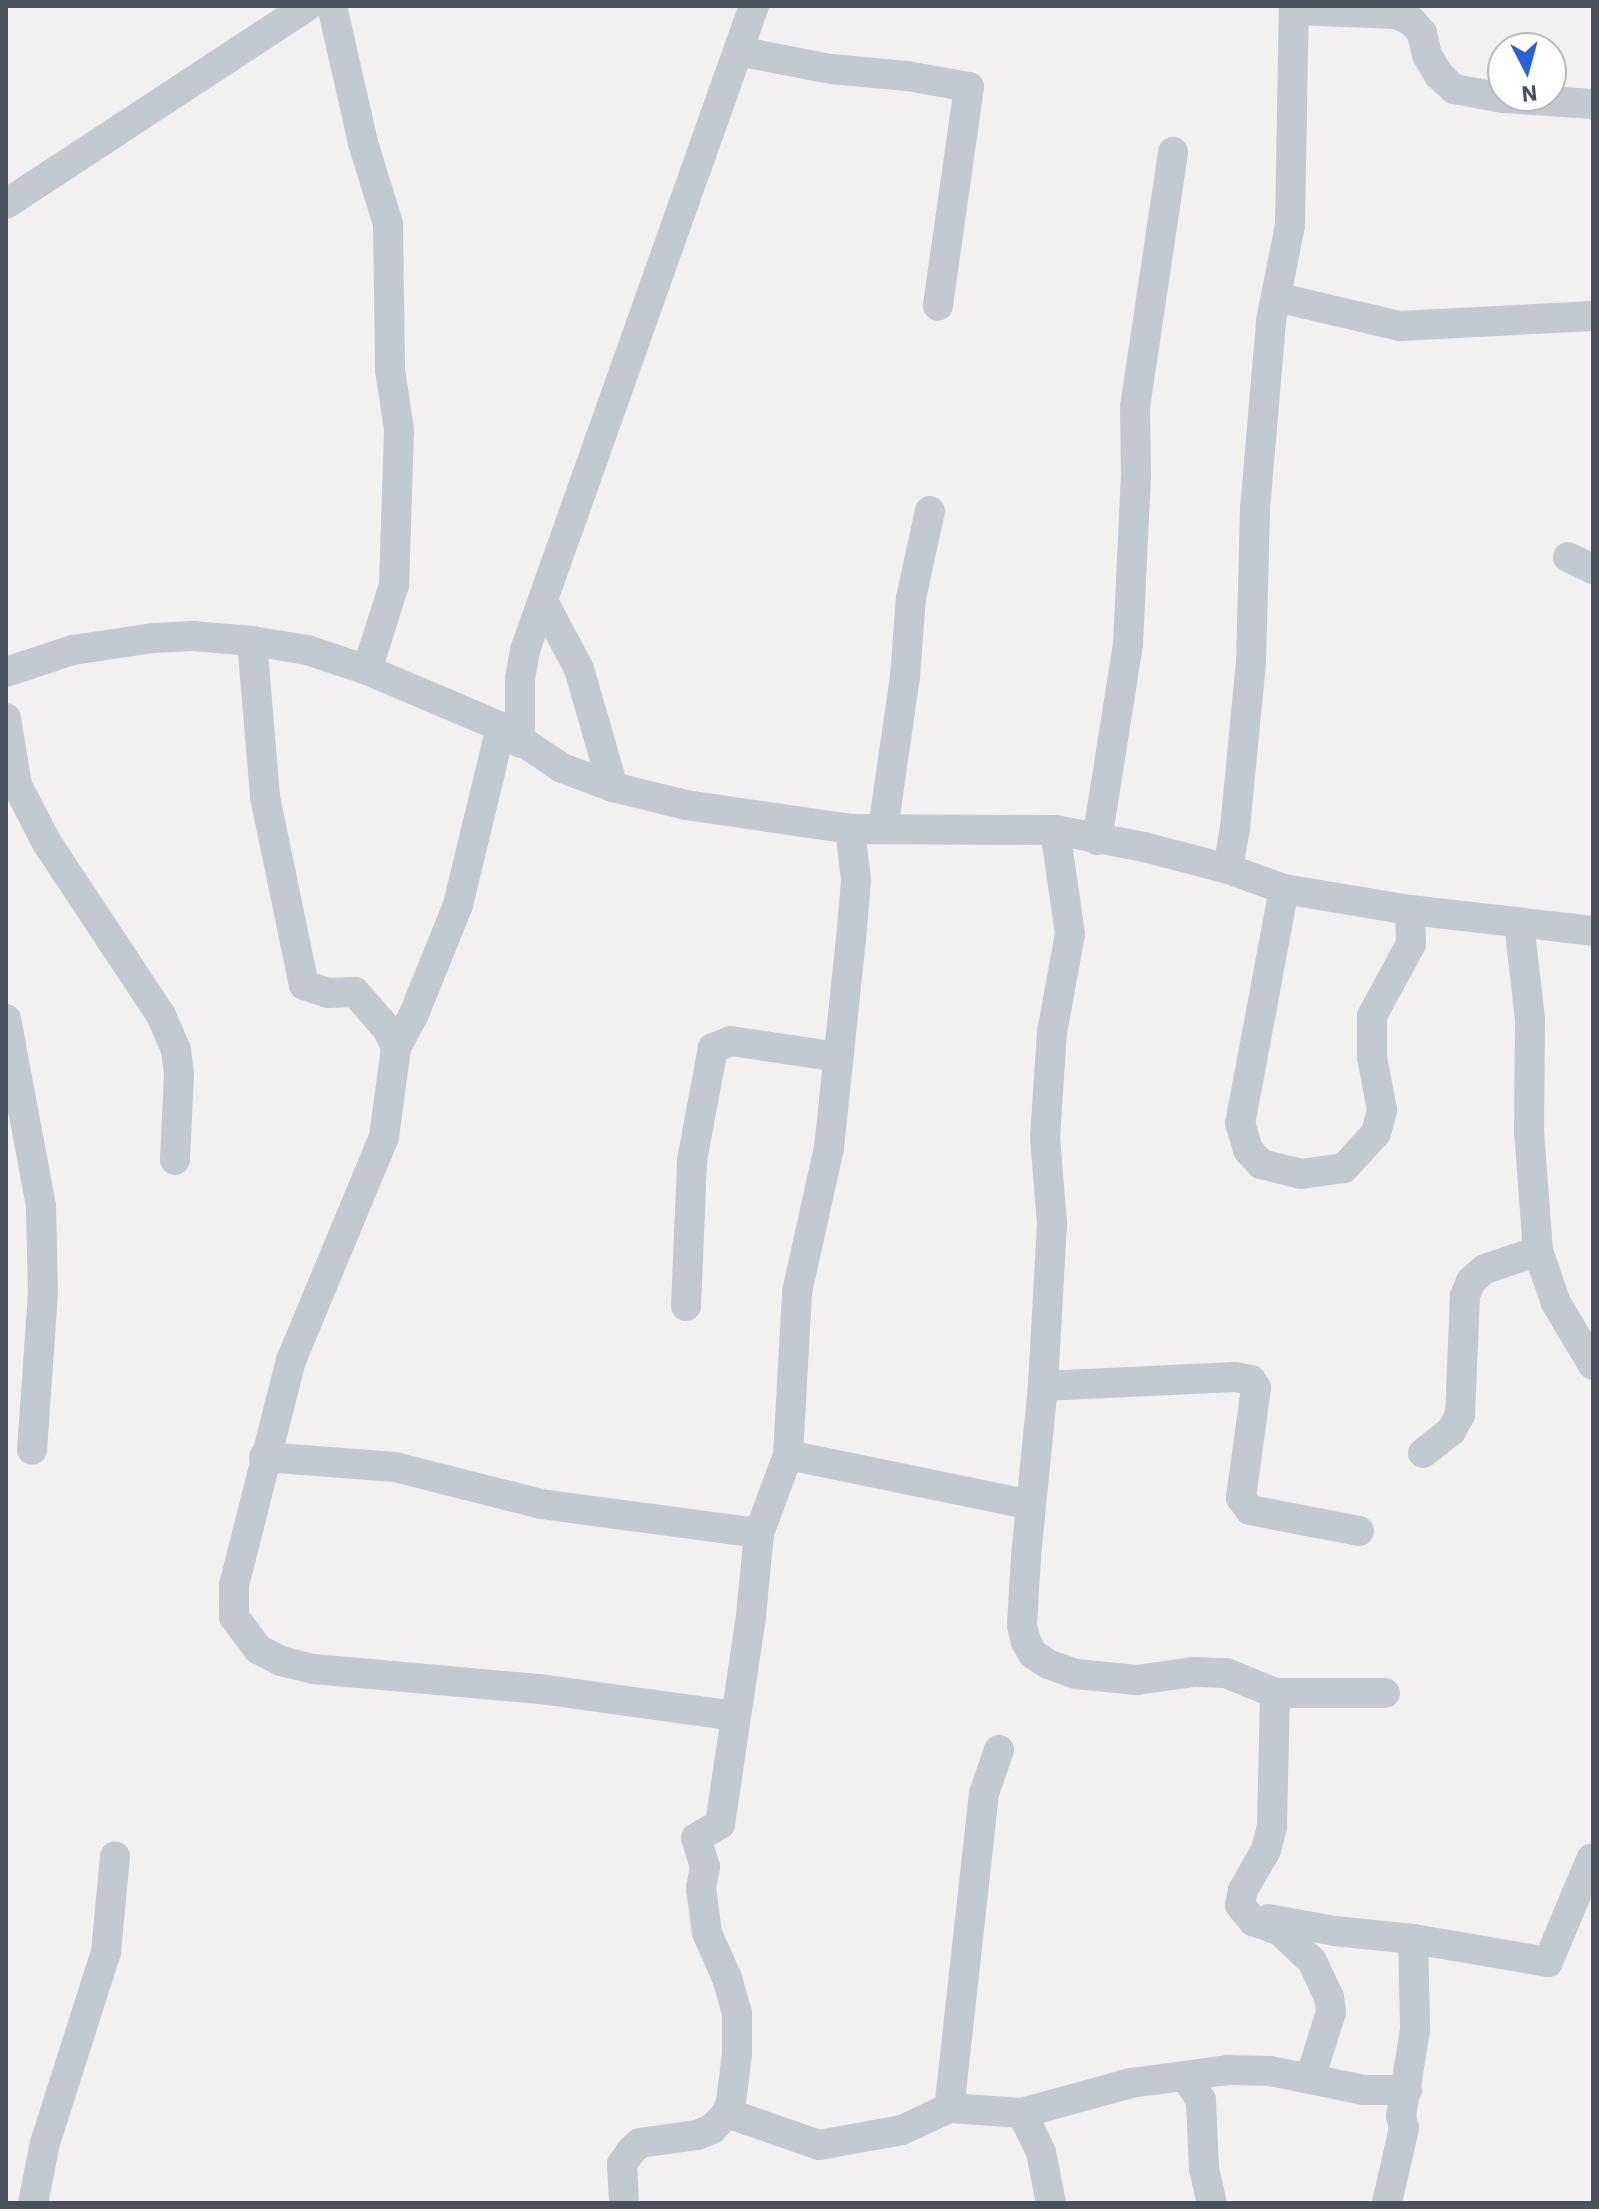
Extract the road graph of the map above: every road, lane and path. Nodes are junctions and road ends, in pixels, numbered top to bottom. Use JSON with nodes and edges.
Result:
{"nodes":[{"id":1,"x":307,"y":6,"type":"edge"},
{"id":2,"x":332,"y":6,"type":"edge"},
{"id":3,"x":754,"y":6,"type":"edge"},
{"id":4,"x":1294,"y":8,"type":"edge"},
{"id":5,"x":738,"y":51,"type":"junction"},
{"id":6,"x":1593,"y":104,"type":"edge"},
{"id":7,"x":1173,"y":152,"type":"dead end"},
{"id":8,"x":9,"y":195,"type":"edge"},
{"id":9,"x":1276,"y":297,"type":"junction"},
{"id":10,"x":938,"y":306,"type":"dead end"},
{"id":11,"x":1593,"y":316,"type":"edge"},
{"id":12,"x":930,"y":511,"type":"dead end"},
{"id":13,"x":544,"y":603,"type":"junction"},
{"id":14,"x":252,"y":641,"type":"junction"},
{"id":15,"x":367,"y":670,"type":"junction"},
{"id":16,"x":6,"y":672,"type":"edge"},
{"id":17,"x":6,"y":718,"type":"edge"},
{"id":18,"x":510,"y":735,"type":"junction"},
{"id":19,"x":613,"y":787,"type":"junction"},
{"id":20,"x":850,"y":829,"type":"junction"},
{"id":21,"x":883,"y":829,"type":"junction"},
{"id":22,"x":1055,"y":830,"type":"junction"},
{"id":23,"x":1097,"y":840,"type":"junction"},
{"id":24,"x":1228,"y":869,"type":"junction"},
{"id":25,"x":1284,"y":889,"type":"junction"},
{"id":26,"x":1410,"y":910,"type":"junction"},
{"id":27,"x":1519,"y":923,"type":"junction"},
{"id":28,"x":1593,"y":931,"type":"edge"},
{"id":29,"x":6,"y":1019,"type":"edge"},
{"id":30,"x":396,"y":1048,"type":"junction"},
{"id":31,"x":838,"y":1057,"type":"junction"},
{"id":32,"x":175,"y":1160,"type":"dead end"},
{"id":33,"x":1538,"y":1251,"type":"junction"},
{"id":34,"x":686,"y":1306,"type":"dead end"},
{"id":35,"x":1593,"y":1365,"type":"edge"},
{"id":36,"x":1043,"y":1386,"type":"junction"},
{"id":37,"x":32,"y":1450,"type":"dead end"},
{"id":38,"x":1423,"y":1453,"type":"dead end"},
{"id":39,"x":788,"y":1455,"type":"junction"},
{"id":40,"x":264,"y":1457,"type":"junction"},
{"id":41,"x":1031,"y":1505,"type":"junction"},
{"id":42,"x":1359,"y":1531,"type":"dead end"},
{"id":43,"x":759,"y":1533,"type":"junction"},
{"id":44,"x":1275,"y":1693,"type":"junction"},
{"id":45,"x":1385,"y":1693,"type":"dead end"},
{"id":46,"x":734,"y":1716,"type":"junction"},
{"id":47,"x":999,"y":1750,"type":"dead end"},
{"id":48,"x":115,"y":1856,"type":"dead end"},
{"id":49,"x":1591,"y":1859,"type":"edge"},
{"id":50,"x":1244,"y":1915,"type":"junction"},
{"id":51,"x":1413,"y":1939,"type":"junction"},
{"id":52,"x":1186,"y":2077,"type":"junction"},
{"id":53,"x":1310,"y":2079,"type":"junction"},
{"id":54,"x":1407,"y":2090,"type":"junction"},
{"id":55,"x":949,"y":2108,"type":"junction"},
{"id":56,"x":727,"y":2113,"type":"junction"},
{"id":57,"x":1022,"y":2113,"type":"junction"},
{"id":58,"x":33,"y":2203,"type":"edge"},
{"id":59,"x":624,"y":2203,"type":"edge"},
{"id":60,"x":1051,"y":2203,"type":"edge"},
{"id":61,"x":1212,"y":2203,"type":"edge"},
{"id":62,"x":1387,"y":2203,"type":"edge"}],
"edges":[{"from":1,"to":8,"type":"street"},
{"from":2,"to":15,"type":"street"},
{"from":3,"to":5,"type":"street"},
{"from":4,"to":6,"type":"street"},
{"from":4,"to":9,"type":"street"},
{"from":5,"to":10,"type":"street"},
{"from":5,"to":13,"type":"street"},
{"from":7,"to":23,"type":"street"},
{"from":9,"to":11,"type":"street"},
{"from":9,"to":24,"type":"street"},
{"from":12,"to":21,"type":"street"},
{"from":13,"to":18,"type":"street"},
{"from":13,"to":19,"type":"street"},
{"from":14,"to":15,"type":"street"},
{"from":14,"to":16,"type":"street"},
{"from":14,"to":30,"type":"street"},
{"from":15,"to":18,"type":"street"},
{"from":17,"to":32,"type":"street"},
{"from":18,"to":19,"type":"street"},
{"from":18,"to":30,"type":"street"},
{"from":19,"to":20,"type":"street"},
{"from":20,"to":21,"type":"street"},
{"from":20,"to":31,"type":"street"},
{"from":21,"to":22,"type":"street"},
{"from":22,"to":23,"type":"street"},
{"from":22,"to":36,"type":"street"},
{"from":23,"to":24,"type":"street"},
{"from":24,"to":25,"type":"street"},
{"from":25,"to":26,"type":"street"},
{"from":25,"to":26,"type":"street"},
{"from":26,"to":27,"type":"street"},
{"from":27,"to":28,"type":"street"},
{"from":27,"to":33,"type":"street"},
{"from":29,"to":37,"type":"street"},
{"from":30,"to":40,"type":"street"},
{"from":31,"to":34,"type":"street"},
{"from":31,"to":39,"type":"street"},
{"from":33,"to":35,"type":"street"},
{"from":33,"to":38,"type":"street"},
{"from":36,"to":41,"type":"street"},
{"from":36,"to":42,"type":"street"},
{"from":39,"to":41,"type":"street"},
{"from":39,"to":43,"type":"street"},
{"from":40,"to":43,"type":"street"},
{"from":40,"to":46,"type":"street"},
{"from":41,"to":44,"type":"street"},
{"from":43,"to":46,"type":"street"},
{"from":44,"to":45,"type":"street"},
{"from":44,"to":50,"type":"street"},
{"from":46,"to":56,"type":"street"},
{"from":47,"to":55,"type":"street"},
{"from":48,"to":58,"type":"street"},
{"from":49,"to":51,"type":"street"},
{"from":50,"to":51,"type":"street"},
{"from":50,"to":53,"type":"street"},
{"from":51,"to":54,"type":"street"},
{"from":52,"to":53,"type":"street"},
{"from":52,"to":57,"type":"street"},
{"from":52,"to":61,"type":"street"},
{"from":53,"to":54,"type":"street"},
{"from":54,"to":62,"type":"street"},
{"from":55,"to":56,"type":"street"},
{"from":55,"to":57,"type":"street"},
{"from":56,"to":59,"type":"street"},
{"from":57,"to":60,"type":"street"}]}
